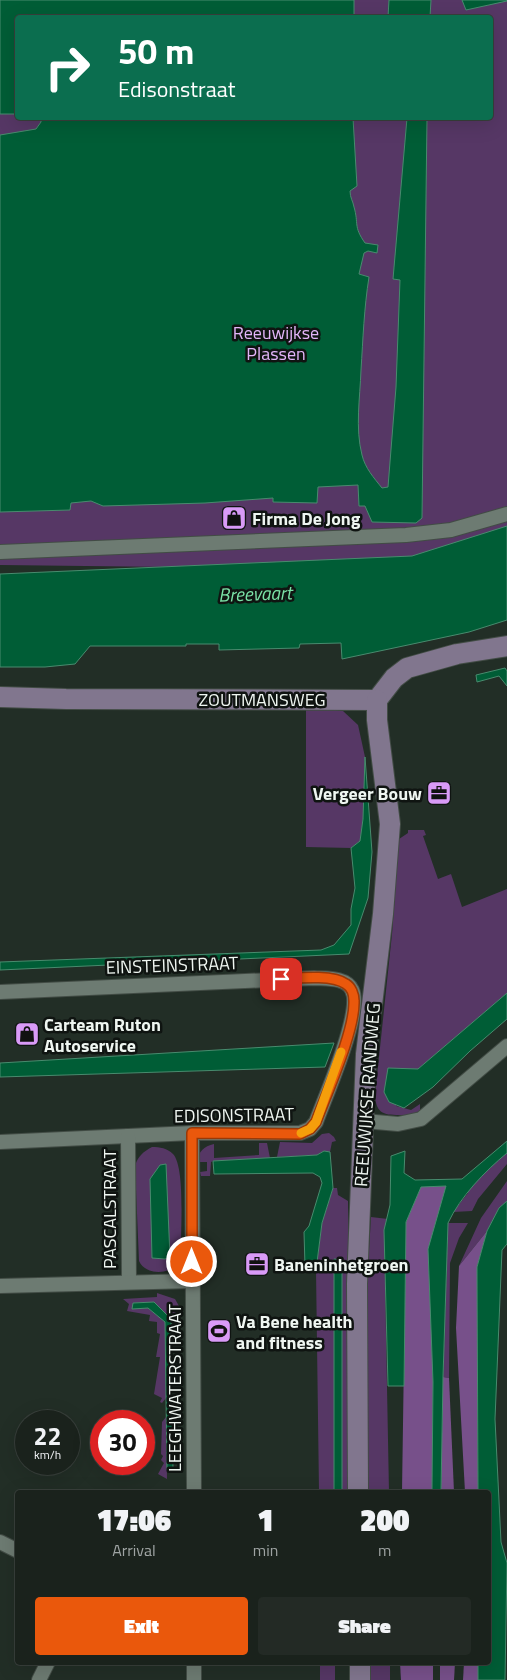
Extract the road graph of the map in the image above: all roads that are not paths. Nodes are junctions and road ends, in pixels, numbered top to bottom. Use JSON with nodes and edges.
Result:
{"nodes":[{"id":1,"x":507,"y":514,"type":"edge"},
{"id":2,"x":0,"y":552,"type":"edge"},
{"id":3,"x":507,"y":646,"type":"edge"},
{"id":4,"x":0,"y":697,"type":"edge"},
{"id":5,"x":377,"y":700,"type":"junction"},
{"id":6,"x":346,"y":983,"type":"joint"},
{"id":7,"x":0,"y":992,"type":"edge"},
{"id":8,"x":507,"y":1046,"type":"edge"},
{"id":9,"x":364,"y":1122,"type":"junction"},
{"id":10,"x":192,"y":1133,"type":"junction"},
{"id":11,"x":128,"y":1136,"type":"junction"},
{"id":12,"x":0,"y":1142,"type":"edge"},
{"id":13,"x":192,"y":1281,"type":"junction"},
{"id":14,"x":128,"y":1282,"type":"junction"},
{"id":15,"x":0,"y":1286,"type":"edge"},
{"id":16,"x":194,"y":1490,"type":"edge"},
{"id":17,"x":358,"y":1490,"type":"edge"},
{"id":18,"x":0,"y":1542,"type":"edge"},
{"id":19,"x":15,"y":1550,"type":"edge"},
{"id":20,"x":46,"y":1665,"type":"edge"},
{"id":21,"x":194,"y":1665,"type":"edge"},
{"id":22,"x":360,"y":1665,"type":"edge"},
{"id":23,"x":39,"y":1680,"type":"edge"},
{"id":24,"x":194,"y":1680,"type":"edge"},
{"id":25,"x":360,"y":1680,"type":"edge"}],
"edges":[{"from":1,"to":2,"type":"street"},
{"from":3,"to":5,"type":"main road"},
{"from":4,"to":5,"type":"main road","name":"ZOUTMANSWEG"},
{"from":5,"to":9,"type":"main road","name":"REEUWIJKSE RANDWEG"},
{"from":6,"to":7,"type":"street","name":"EINSTEINSTRAAT"},
{"from":6,"to":10,"type":"street","name":"EDISONSTRAAT"},
{"from":8,"to":9,"type":"street"},
{"from":9,"to":17,"type":"main road","name":"REEUWIJKSE RANDWEG"},
{"from":10,"to":11,"type":"street","name":"EDISONSTRAAT"},
{"from":10,"to":13,"type":"street","name":"LEEGHWATERSTRAAT"},
{"from":11,"to":12,"type":"street","name":"EDISONSTRAAT"},
{"from":11,"to":14,"type":"street","name":"PASCALSTRAAT"},
{"from":13,"to":14,"type":"street","name":"PASCALSTRAAT"},
{"from":13,"to":16,"type":"street","name":"LEEGHWATERSTRAAT"},
{"from":14,"to":15,"type":"street","name":"PASCALSTRAAT"},
{"from":18,"to":19,"type":"street"},
{"from":20,"to":23,"type":"street"},
{"from":21,"to":24,"type":"street"},
{"from":22,"to":25,"type":"main road"}]}
